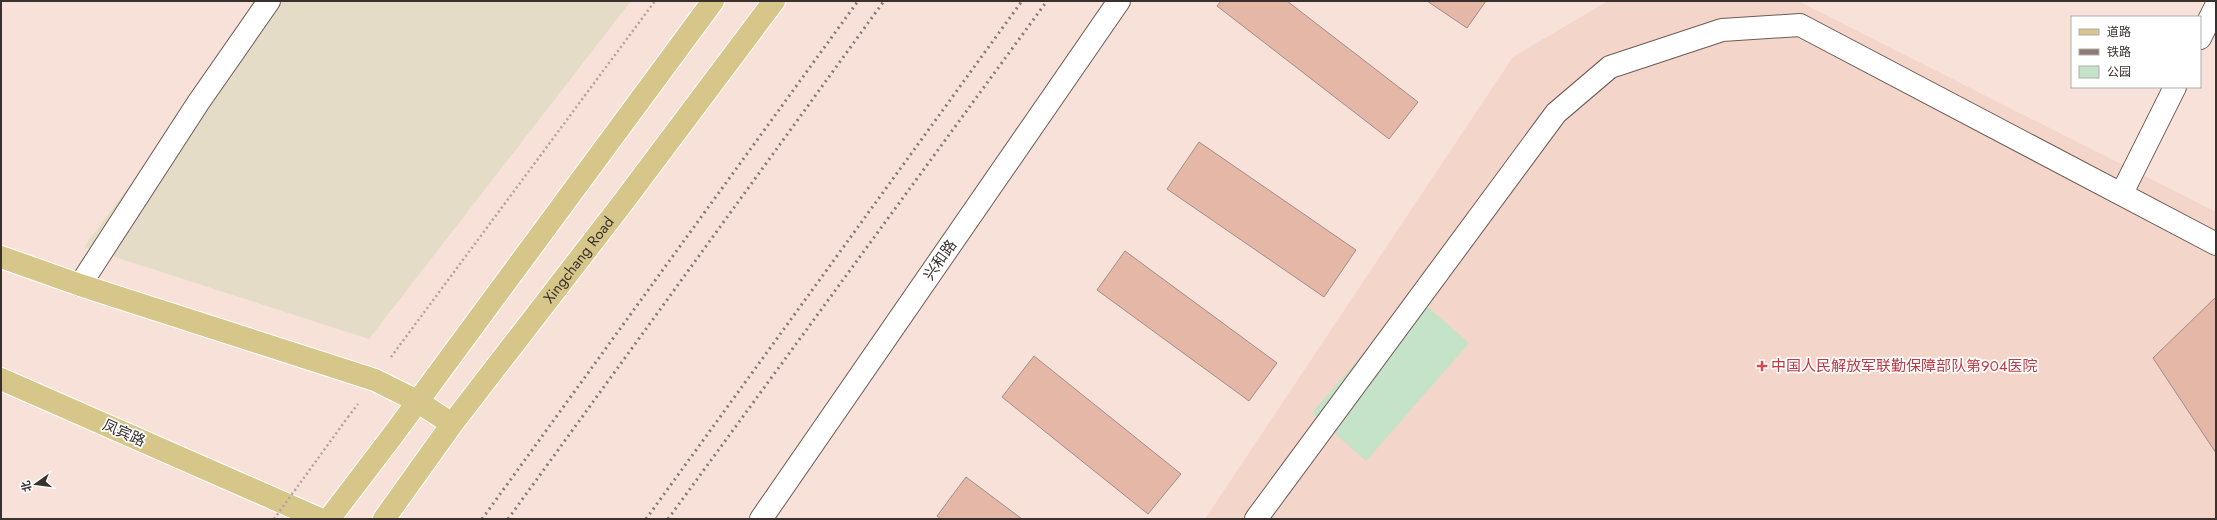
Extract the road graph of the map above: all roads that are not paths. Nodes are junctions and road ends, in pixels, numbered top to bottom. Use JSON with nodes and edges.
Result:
{"nodes":[{"id":1,"x":269,"y":1,"type":"edge"},
{"id":2,"x":713,"y":1,"type":"edge"},
{"id":3,"x":774,"y":1,"type":"edge"},
{"id":4,"x":1119,"y":1,"type":"edge"},
{"id":5,"x":2216,"y":6,"type":"edge"},
{"id":6,"x":2201,"y":36,"type":"edge"},
{"id":7,"x":2174,"y":88,"type":"edge"},
{"id":8,"x":2122,"y":193,"type":"junction"},
{"id":9,"x":2216,"y":244,"type":"edge"},
{"id":10,"x":1,"y":256,"type":"edge"},
{"id":11,"x":80,"y":285,"type":"junction"},
{"id":12,"x":1,"y":380,"type":"edge"},
{"id":13,"x":418,"y":402,"type":"junction"},
{"id":14,"x":452,"y":424,"type":"junction"},
{"id":15,"x":320,"y":519,"type":"edge"},
{"id":16,"x":329,"y":519,"type":"edge"},
{"id":17,"x":384,"y":519,"type":"edge"},
{"id":18,"x":761,"y":519,"type":"edge"},
{"id":19,"x":1256,"y":519,"type":"edge"}],
"edges":[{"from":1,"to":11,"type":"street"},
{"from":2,"to":13,"type":"main road"},
{"from":3,"to":14,"type":"main road","name":"Xingchang Road"},
{"from":4,"to":18,"type":"street","name":"兴和路"},
{"from":5,"to":6,"type":"street"},
{"from":7,"to":8,"type":"street"},
{"from":8,"to":9,"type":"street"},
{"from":8,"to":19,"type":"street"},
{"from":10,"to":11,"type":"main road"},
{"from":11,"to":13,"type":"main road"},
{"from":12,"to":15,"type":"main road","name":"凤宾路"},
{"from":13,"to":14,"type":"main road"},
{"from":13,"to":16,"type":"main road"},
{"from":14,"to":17,"type":"main road","name":"Xingchang Road"}]}
